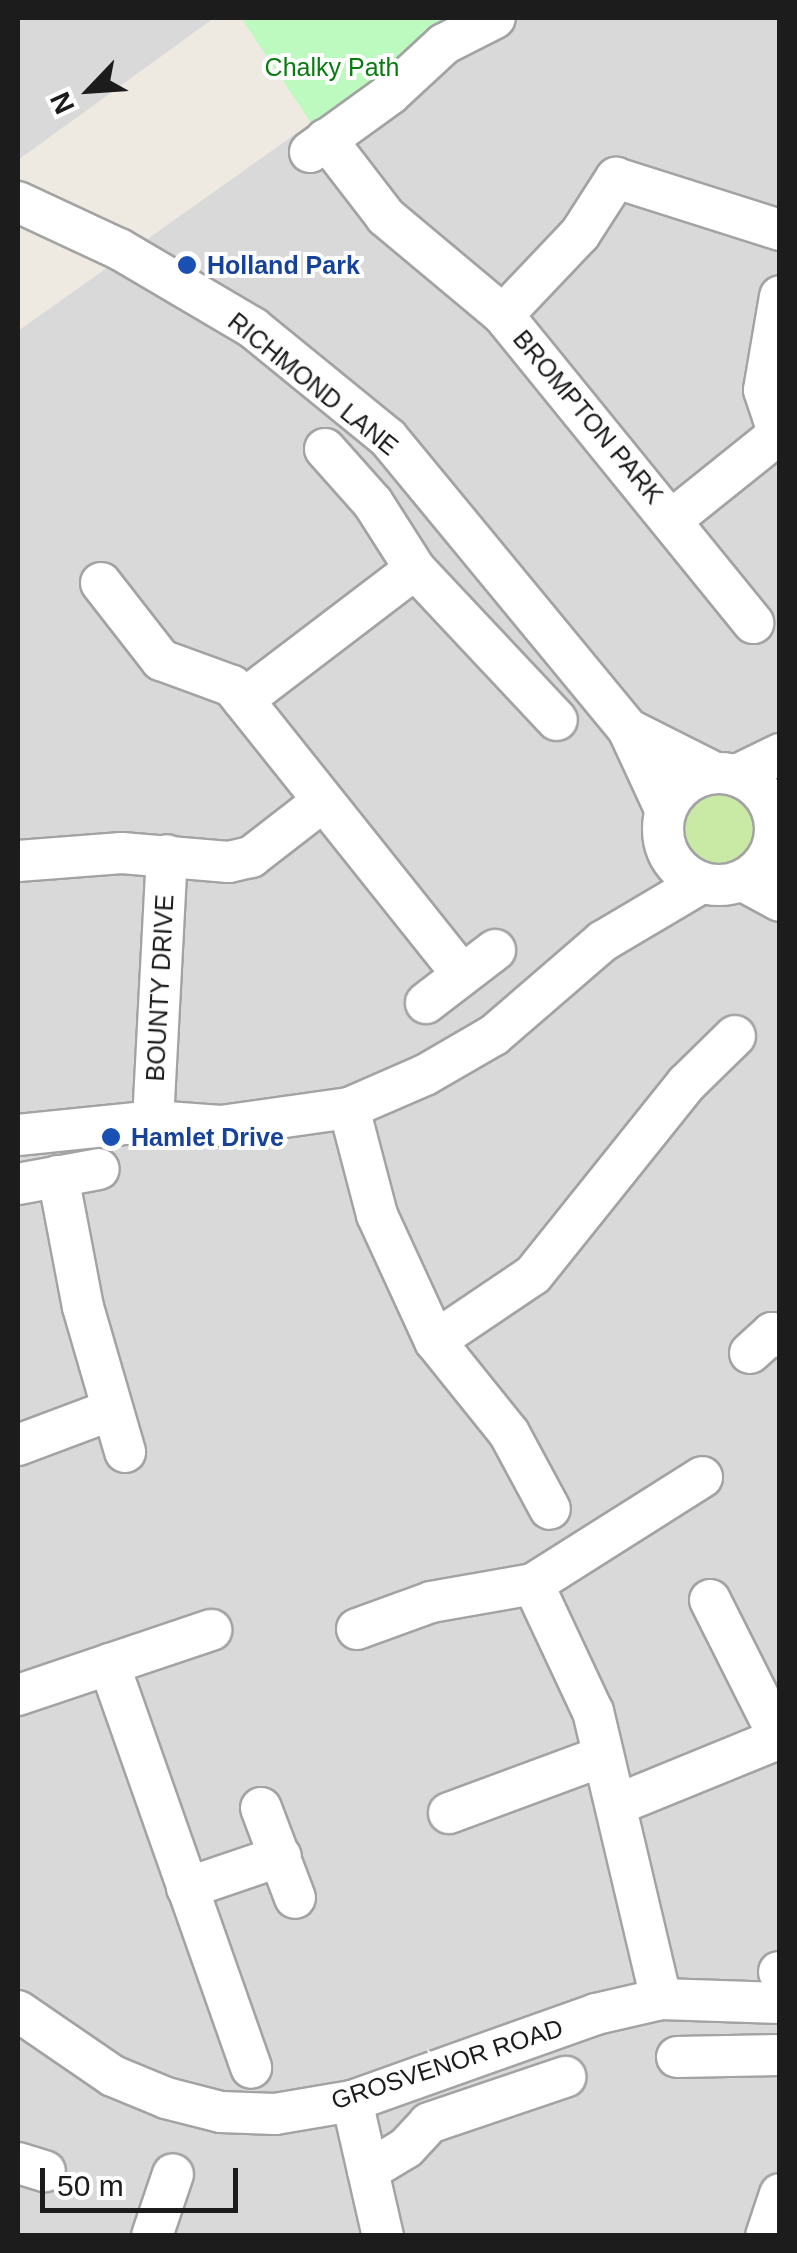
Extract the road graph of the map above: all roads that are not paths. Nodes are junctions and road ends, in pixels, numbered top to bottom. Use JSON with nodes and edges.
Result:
{"nodes":[{"id":1,"x":495,"y":18,"type":"edge"},
{"id":2,"x":18,"y":202,"type":"edge"},
{"id":3,"x":780,"y":230,"type":"edge"},
{"id":4,"x":780,"y":296,"type":"edge"},
{"id":5,"x":503,"y":314,"type":"junction"},
{"id":6,"x":779,"y":432,"type":"edge"},
{"id":7,"x":325,"y":449,"type":"dead end"},
{"id":8,"x":674,"y":518,"type":"junction"},
{"id":9,"x":415,"y":568,"type":"junction"},
{"id":10,"x":101,"y":583,"type":"dead end"},
{"id":11,"x":753,"y":623,"type":"dead end"},
{"id":12,"x":242,"y":700,"type":"junction"},
{"id":13,"x":558,"y":720,"type":"dead end"},
{"id":14,"x":628,"y":730,"type":"junction"},
{"id":15,"x":780,"y":754,"type":"edge"},
{"id":16,"x":725,"y":774,"type":"junction"},
{"id":17,"x":322,"y":802,"type":"junction"},
{"id":18,"x":776,"y":802,"type":"edge"},
{"id":19,"x":664,"y":826,"type":"junction"},
{"id":20,"x":167,"y":855,"type":"junction"},
{"id":21,"x":18,"y":862,"type":"edge"},
{"id":22,"x":765,"y":866,"type":"edge"},
{"id":23,"x":702,"y":883,"type":"junction"},
{"id":24,"x":780,"y":902,"type":"edge"},
{"id":25,"x":603,"y":941,"type":"junction"},
{"id":26,"x":495,"y":950,"type":"dead end"},
{"id":27,"x":462,"y":974,"type":"junction"},
{"id":28,"x":426,"y":1003,"type":"dead end"},
{"id":29,"x":735,"y":1036,"type":"dead end"},
{"id":30,"x":349,"y":1108,"type":"junction"},
{"id":31,"x":153,"y":1121,"type":"junction"},
{"id":32,"x":18,"y":1135,"type":"edge"},
{"id":33,"x":99,"y":1169,"type":"dead end"},
{"id":34,"x":58,"y":1176,"type":"junction"},
{"id":35,"x":18,"y":1184,"type":"edge"},
{"id":36,"x":436,"y":1341,"type":"junction"},
{"id":37,"x":111,"y":1410,"type":"junction"},
{"id":38,"x":18,"y":1445,"type":"edge"},
{"id":39,"x":125,"y":1452,"type":"dead end"},
{"id":40,"x":702,"y":1476,"type":"dead end"},
{"id":41,"x":550,"y":1509,"type":"dead end"},
{"id":42,"x":533,"y":1584,"type":"junction"},
{"id":43,"x":710,"y":1600,"type":"dead end"},
{"id":44,"x":357,"y":1629,"type":"dead end"},
{"id":45,"x":211,"y":1630,"type":"dead end"},
{"id":46,"x":109,"y":1664,"type":"junction"},
{"id":47,"x":18,"y":1695,"type":"edge"},
{"id":48,"x":779,"y":1736,"type":"edge"},
{"id":49,"x":604,"y":1756,"type":"junction"},
{"id":50,"x":616,"y":1805,"type":"junction"},
{"id":51,"x":261,"y":1808,"type":"dead end"},
{"id":52,"x":448,"y":1813,"type":"dead end"},
{"id":53,"x":281,"y":1856,"type":"junction"},
{"id":54,"x":187,"y":1888,"type":"junction"},
{"id":55,"x":295,"y":1898,"type":"dead end"},
{"id":56,"x":661,"y":1999,"type":"junction"},
{"id":57,"x":780,"y":2002,"type":"edge"},
{"id":58,"x":18,"y":2011,"type":"edge"},
{"id":59,"x":780,"y":2055,"type":"edge"},
{"id":60,"x":677,"y":2057,"type":"dead end"},
{"id":61,"x":251,"y":2068,"type":"dead end"},
{"id":62,"x":566,"y":2077,"type":"dead end"},
{"id":63,"x":352,"y":2101,"type":"junction"},
{"id":64,"x":368,"y":2172,"type":"junction"},
{"id":65,"x":173,"y":2174,"type":"dead end"},
{"id":66,"x":780,"y":2194,"type":"edge"},
{"id":67,"x":163,"y":2233,"type":"edge"},
{"id":68,"x":383,"y":2236,"type":"edge"},
{"id":69,"x":766,"y":2236,"type":"edge"}],
"edges":[{"from":1,"to":5,"type":"street","name":"BROMPTON PARK"},
{"from":2,"to":14,"type":"street","name":"RICHMOND LANE"},
{"from":3,"to":5,"type":"street","name":"BROMPTON PARK"},
{"from":4,"to":6,"type":"street"},
{"from":5,"to":8,"type":"street","name":"BROMPTON PARK"},
{"from":6,"to":8,"type":"street","name":"BROMPTON PARK"},
{"from":7,"to":9,"type":"street","name":"RICHMOND LANE"},
{"from":8,"to":11,"type":"street","name":"BROMPTON PARK"},
{"from":9,"to":12,"type":"street"},
{"from":9,"to":13,"type":"street","name":"RICHMOND LANE"},
{"from":10,"to":12,"type":"street"},
{"from":12,"to":17,"type":"street"},
{"from":14,"to":16,"type":"street","name":"RICHMOND LANE"},
{"from":14,"to":19,"type":"street","name":"RICHMOND LANE"},
{"from":15,"to":16,"type":"street"},
{"from":16,"to":18,"type":"street"},
{"from":16,"to":19,"type":"street"},
{"from":17,"to":20,"type":"street"},
{"from":17,"to":27,"type":"street"},
{"from":18,"to":22,"type":"street"},
{"from":19,"to":23,"type":"street"},
{"from":19,"to":25,"type":"street"},
{"from":20,"to":21,"type":"street"},
{"from":20,"to":31,"type":"street","name":"BOUNTY DRIVE"},
{"from":22,"to":23,"type":"street"},
{"from":22,"to":24,"type":"street"},
{"from":23,"to":25,"type":"street"},
{"from":25,"to":30,"type":"street"},
{"from":26,"to":27,"type":"street"},
{"from":27,"to":28,"type":"street"},
{"from":29,"to":36,"type":"street"},
{"from":30,"to":31,"type":"street"},
{"from":30,"to":36,"type":"street"},
{"from":31,"to":32,"type":"street"},
{"from":33,"to":34,"type":"street"},
{"from":34,"to":35,"type":"street"},
{"from":34,"to":37,"type":"street"},
{"from":36,"to":41,"type":"street"},
{"from":37,"to":38,"type":"street"},
{"from":37,"to":39,"type":"street"},
{"from":40,"to":42,"type":"street"},
{"from":42,"to":44,"type":"street"},
{"from":42,"to":49,"type":"street"},
{"from":43,"to":48,"type":"street"},
{"from":45,"to":46,"type":"street"},
{"from":46,"to":47,"type":"street"},
{"from":46,"to":54,"type":"street"},
{"from":48,"to":50,"type":"street"},
{"from":49,"to":50,"type":"street"},
{"from":49,"to":52,"type":"street"},
{"from":50,"to":56,"type":"street"},
{"from":51,"to":53,"type":"street"},
{"from":53,"to":54,"type":"street"},
{"from":53,"to":55,"type":"street"},
{"from":54,"to":61,"type":"street"},
{"from":56,"to":57,"type":"street","name":"GROSVENOR ROAD"},
{"from":56,"to":63,"type":"street","name":"GROSVENOR ROAD"},
{"from":58,"to":63,"type":"street","name":"GROSVENOR ROAD"},
{"from":59,"to":60,"type":"street"},
{"from":62,"to":64,"type":"street"},
{"from":63,"to":64,"type":"street"},
{"from":64,"to":68,"type":"street"},
{"from":65,"to":67,"type":"street"},
{"from":66,"to":69,"type":"street"}]}
